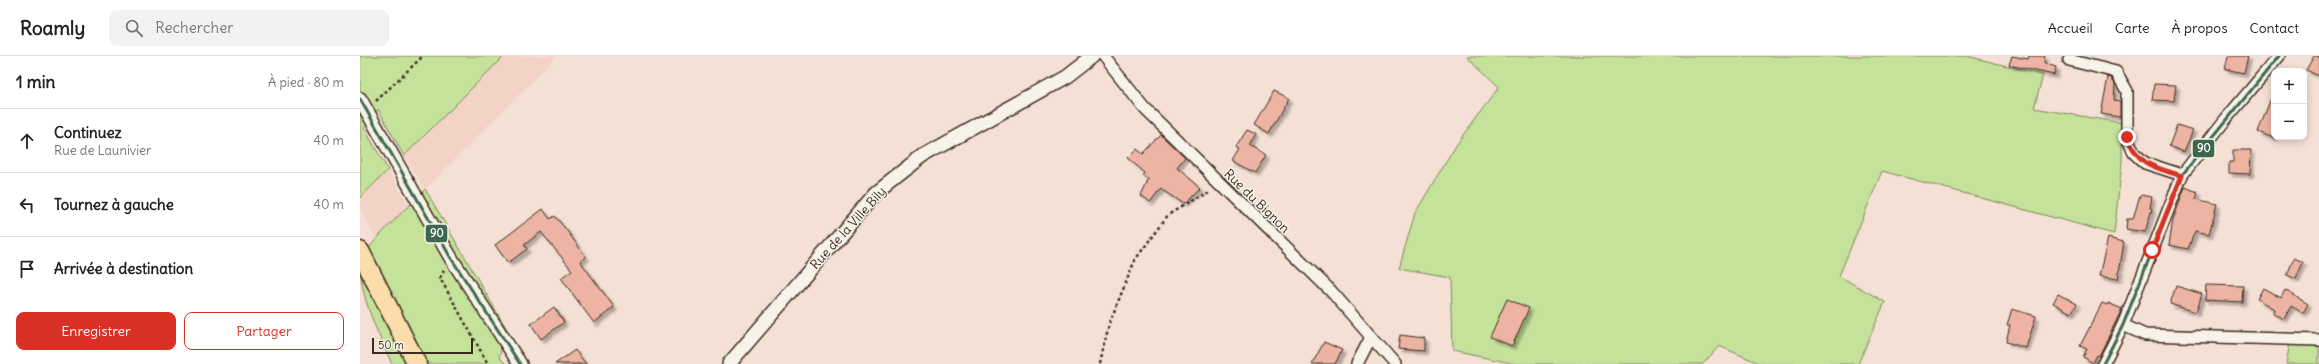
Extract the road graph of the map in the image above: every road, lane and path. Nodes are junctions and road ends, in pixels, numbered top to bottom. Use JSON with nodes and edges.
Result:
{"nodes":[{"id":1,"x":423,"y":56,"type":"edge"},
{"id":2,"x":1092,"y":56,"type":"edge"},
{"id":3,"x":1103,"y":56,"type":"edge"},
{"id":4,"x":2279,"y":56,"type":"edge"},
{"id":5,"x":2069,"y":60,"type":"dead end"},
{"id":6,"x":363,"y":105,"type":"edge"},
{"id":7,"x":2182,"y":176,"type":"junction"},
{"id":8,"x":1219,"y":184,"type":"junction"},
{"id":9,"x":362,"y":256,"type":"edge"},
{"id":10,"x":448,"y":263,"type":"junction"},
{"id":11,"x":2123,"y":326,"type":"junction"},
{"id":12,"x":1371,"y":337,"type":"junction"},
{"id":13,"x":2319,"y":340,"type":"edge"},
{"id":14,"x":417,"y":364,"type":"edge"},
{"id":15,"x":488,"y":364,"type":"edge"},
{"id":16,"x":520,"y":364,"type":"edge"},
{"id":17,"x":729,"y":364,"type":"edge"},
{"id":18,"x":1100,"y":364,"type":"edge"},
{"id":19,"x":1357,"y":364,"type":"edge"},
{"id":20,"x":1395,"y":364,"type":"edge"},
{"id":21,"x":2104,"y":364,"type":"edge"}],
"edges":[{"from":1,"to":6,"type":"path"},
{"from":2,"to":17,"type":"street","name":"Rue de la Ville Bily"},
{"from":3,"to":8,"type":"street","name":"Rue du Bignon"},
{"from":4,"to":7,"type":"street"},
{"from":5,"to":7,"type":"street"},
{"from":6,"to":10,"type":"street"},
{"from":7,"to":11,"type":"street"},
{"from":8,"to":12,"type":"street","name":"Rue du Bignon"},
{"from":8,"to":18,"type":"path"},
{"from":9,"to":14,"type":"highway"},
{"from":10,"to":15,"type":"path"},
{"from":10,"to":16,"type":"street"},
{"from":11,"to":13,"type":"street"},
{"from":11,"to":21,"type":"street"},
{"from":12,"to":19,"type":"street"},
{"from":12,"to":20,"type":"street","name":"Rue du Bignon"}]}
